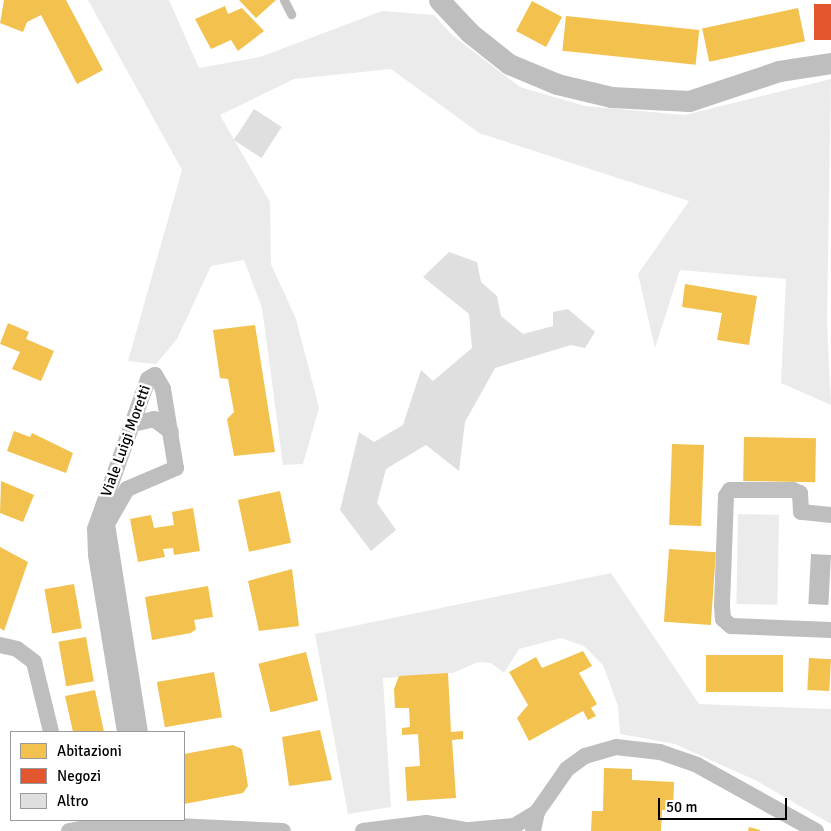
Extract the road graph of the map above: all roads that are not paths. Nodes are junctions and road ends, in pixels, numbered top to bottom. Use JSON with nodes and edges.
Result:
{"nodes":[{"id":1,"x":284,"y":0,"type":"edge"},
{"id":2,"x":438,"y":0,"type":"edge"},
{"id":3,"x":291,"y":14,"type":"dead end"},
{"id":4,"x":831,"y":63,"type":"edge"},
{"id":5,"x":133,"y":424,"type":"junction"},
{"id":6,"x":170,"y":432,"type":"junction"},
{"id":7,"x":118,"y":466,"type":"junction"},
{"id":8,"x":146,"y":478,"type":"junction"},
{"id":9,"x":831,"y":515,"type":"edge"},
{"id":10,"x":831,"y":630,"type":"edge"},
{"id":11,"x":0,"y":645,"type":"edge"},
{"id":12,"x":51,"y":731,"type":"edge"},
{"id":13,"x":125,"y":731,"type":"edge"},
{"id":14,"x":140,"y":731,"type":"edge"},
{"id":15,"x":537,"y":812,"type":"junction"},
{"id":16,"x":149,"y":825,"type":"edge"},
{"id":17,"x":68,"y":831,"type":"edge"},
{"id":18,"x":284,"y":831,"type":"edge"},
{"id":19,"x":363,"y":831,"type":"edge"},
{"id":20,"x":471,"y":831,"type":"edge"},
{"id":21,"x":533,"y":831,"type":"edge"},
{"id":22,"x":816,"y":831,"type":"edge"}],
"edges":[{"from":1,"to":3,"type":"lane"},
{"from":2,"to":4,"type":"street"},
{"from":5,"to":6,"type":"street"},
{"from":5,"to":6,"type":"street","name":"Viale Luigi Moretti"},
{"from":5,"to":7,"type":"street","name":"Viale Luigi Moretti"},
{"from":6,"to":8,"type":"street","name":"Viale Luigi Moretti"},
{"from":7,"to":8,"type":"street"},
{"from":7,"to":13,"type":"street","name":"Viale Luigi Moretti"},
{"from":8,"to":14,"type":"street","name":"Viale Luigi Moretti"},
{"from":9,"to":10,"type":"street"},
{"from":11,"to":12,"type":"street"},
{"from":15,"to":20,"type":"street"},
{"from":15,"to":21,"type":"street"},
{"from":15,"to":22,"type":"street"},
{"from":16,"to":17,"type":"street"},
{"from":16,"to":18,"type":"street"},
{"from":19,"to":20,"type":"street"}]}
